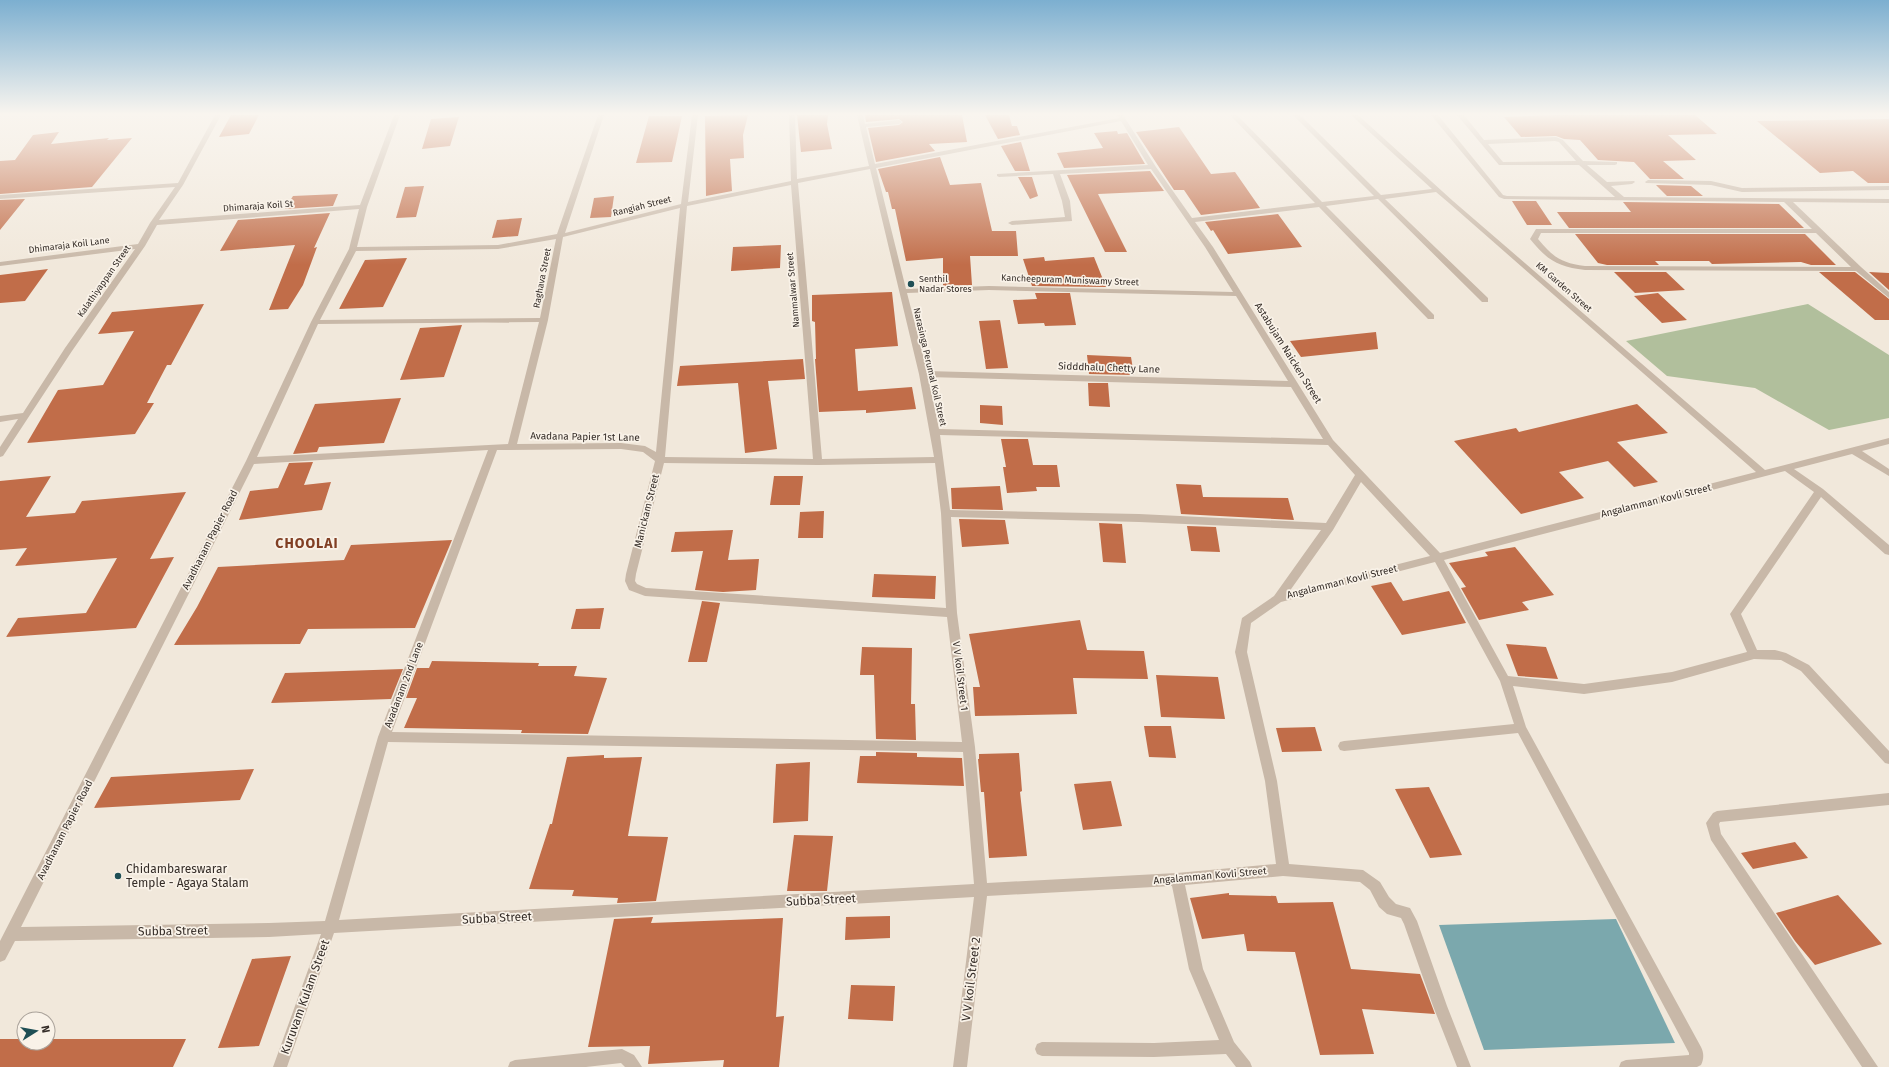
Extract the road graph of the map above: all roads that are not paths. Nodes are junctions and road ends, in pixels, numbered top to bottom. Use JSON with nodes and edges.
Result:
{"nodes":[{"id":1,"x":191,"y":165,"type":"edge"},
{"id":2,"x":378,"y":165,"type":"edge"},
{"id":3,"x":585,"y":165,"type":"edge"},
{"id":4,"x":689,"y":165,"type":"edge"},
{"id":5,"x":793,"y":165,"type":"edge"},
{"id":6,"x":884,"y":165,"type":"edge"},
{"id":7,"x":1282,"y":165,"type":"edge"},
{"id":8,"x":1347,"y":165,"type":"edge"},
{"id":9,"x":1410,"y":165,"type":"edge"},
{"id":10,"x":1475,"y":165,"type":"edge"},
{"id":11,"x":1583,"y":165,"type":"edge"},
{"id":12,"x":873,"y":167,"type":"junction"},
{"id":13,"x":1153,"y":167,"type":"joint"},
{"id":14,"x":1056,"y":172,"type":"junction"},
{"id":15,"x":1000,"y":175,"type":"dead end"},
{"id":16,"x":794,"y":182,"type":"junction"},
{"id":17,"x":1632,"y":182,"type":"dead end"},
{"id":18,"x":1648,"y":182,"type":"dead end"},
{"id":19,"x":1606,"y":184,"type":"junction"},
{"id":20,"x":180,"y":186,"type":"junction"},
{"id":21,"x":1889,"y":188,"type":"edge"},
{"id":22,"x":1438,"y":190,"type":"junction"},
{"id":23,"x":0,"y":197,"type":"edge"},
{"id":24,"x":1381,"y":198,"type":"junction"},
{"id":25,"x":1622,"y":199,"type":"junction"},
{"id":26,"x":1786,"y":200,"type":"junction"},
{"id":27,"x":1889,"y":201,"type":"edge"},
{"id":28,"x":684,"y":205,"type":"junction"},
{"id":29,"x":1321,"y":205,"type":"junction"},
{"id":30,"x":363,"y":206,"type":"junction"},
{"id":31,"x":1191,"y":220,"type":"junction"},
{"id":32,"x":154,"y":223,"type":"junction"},
{"id":33,"x":1012,"y":223,"type":"dead end"},
{"id":34,"x":1817,"y":231,"type":"junction"},
{"id":35,"x":560,"y":236,"type":"junction"},
{"id":36,"x":141,"y":246,"type":"junction"},
{"id":37,"x":353,"y":249,"type":"junction"},
{"id":38,"x":0,"y":264,"type":"edge"},
{"id":39,"x":1858,"y":269,"type":"junction"},
{"id":40,"x":903,"y":291,"type":"junction"},
{"id":41,"x":1238,"y":294,"type":"junction"},
{"id":42,"x":1889,"y":296,"type":"edge"},
{"id":43,"x":1485,"y":300,"type":"dead end"},
{"id":44,"x":1431,"y":317,"type":"dead end"},
{"id":45,"x":544,"y":320,"type":"junction"},
{"id":46,"x":315,"y":322,"type":"junction"},
{"id":47,"x":923,"y":374,"type":"junction"},
{"id":48,"x":1294,"y":384,"type":"junction"},
{"id":49,"x":26,"y":415,"type":"junction"},
{"id":50,"x":0,"y":419,"type":"edge"},
{"id":51,"x":935,"y":432,"type":"junction"},
{"id":52,"x":1330,"y":442,"type":"junction"},
{"id":53,"x":1889,"y":442,"type":"edge"},
{"id":54,"x":494,"y":447,"type":"junction"},
{"id":55,"x":512,"y":447,"type":"junction"},
{"id":56,"x":1855,"y":451,"type":"junction"},
{"id":57,"x":0,"y":454,"type":"edge"},
{"id":58,"x":660,"y":460,"type":"junction"},
{"id":59,"x":939,"y":460,"type":"junction"},
{"id":60,"x":251,"y":461,"type":"junction"},
{"id":61,"x":818,"y":462,"type":"junction"},
{"id":62,"x":1788,"y":469,"type":"junction"},
{"id":63,"x":1763,"y":473,"type":"junction"},
{"id":64,"x":1889,"y":473,"type":"edge"},
{"id":65,"x":1360,"y":475,"type":"junction"},
{"id":66,"x":1820,"y":491,"type":"junction"},
{"id":67,"x":946,"y":513,"type":"junction"},
{"id":68,"x":1329,"y":527,"type":"junction"},
{"id":69,"x":1888,"y":550,"type":"edge"},
{"id":70,"x":1438,"y":558,"type":"junction"},
{"id":71,"x":1278,"y":598,"type":"junction"},
{"id":72,"x":952,"y":613,"type":"junction"},
{"id":73,"x":1754,"y":655,"type":"junction"},
{"id":74,"x":1505,"y":680,"type":"junction"},
{"id":75,"x":1521,"y":728,"type":"junction"},
{"id":76,"x":384,"y":737,"type":"junction"},
{"id":77,"x":1344,"y":746,"type":"dead end"},
{"id":78,"x":969,"y":747,"type":"junction"},
{"id":79,"x":1889,"y":758,"type":"edge"},
{"id":80,"x":1889,"y":799,"type":"edge"},
{"id":81,"x":1283,"y":870,"type":"junction"},
{"id":82,"x":1177,"y":880,"type":"junction"},
{"id":83,"x":981,"y":891,"type":"junction"},
{"id":84,"x":330,"y":927,"type":"junction"},
{"id":85,"x":12,"y":934,"type":"junction"},
{"id":86,"x":0,"y":956,"type":"edge"},
{"id":87,"x":1229,"y":1046,"type":"junction"},
{"id":88,"x":1042,"y":1049,"type":"dead end"},
{"id":89,"x":280,"y":1067,"type":"edge"},
{"id":90,"x":515,"y":1067,"type":"edge"},
{"id":91,"x":635,"y":1067,"type":"edge"},
{"id":92,"x":960,"y":1067,"type":"edge"},
{"id":93,"x":1245,"y":1067,"type":"edge"},
{"id":94,"x":1464,"y":1067,"type":"edge"},
{"id":95,"x":1626,"y":1067,"type":"edge"},
{"id":96,"x":1871,"y":1067,"type":"edge"}],
"edges":[{"from":1,"to":20,"type":"street","name":"Kalathiyappan Street"},
{"from":2,"to":30,"type":"street","name":"Avadhanam Papier Road"},
{"from":3,"to":35,"type":"street","name":"Raghava Street"},
{"from":4,"to":28,"type":"street","name":"Manickam Street"},
{"from":5,"to":16,"type":"street","name":"Nammalwar Street"},
{"from":6,"to":12,"type":"street","name":"Rangiah Street"},
{"from":7,"to":29,"type":"street"},
{"from":8,"to":24,"type":"street"},
{"from":9,"to":22,"type":"street","name":"KM Garden Street"},
{"from":10,"to":25,"type":"street"},
{"from":11,"to":19,"type":"street"},
{"from":12,"to":16,"type":"street","name":"Rangiah Street"},
{"from":12,"to":40,"type":"street","name":"Narasinga Perumal Koil Street"},
{"from":13,"to":14,"type":"street"},
{"from":13,"to":31,"type":"street","name":"Astabujam Naicken Street"},
{"from":14,"to":15,"type":"street"},
{"from":14,"to":33,"type":"street"},
{"from":16,"to":28,"type":"street","name":"Rangiah Street"},
{"from":16,"to":61,"type":"street","name":"Nammalwar Street"},
{"from":17,"to":19,"type":"street"},
{"from":18,"to":21,"type":"street"},
{"from":19,"to":25,"type":"street"},
{"from":20,"to":23,"type":"street"},
{"from":20,"to":32,"type":"street","name":"Kalathiyappan Street"},
{"from":22,"to":24,"type":"street"},
{"from":22,"to":63,"type":"street","name":"KM Garden Street"},
{"from":24,"to":29,"type":"street"},
{"from":24,"to":43,"type":"street"},
{"from":25,"to":26,"type":"street"},
{"from":26,"to":27,"type":"street"},
{"from":26,"to":34,"type":"street"},
{"from":28,"to":35,"type":"street","name":"Rangiah Street"},
{"from":28,"to":58,"type":"street","name":"Manickam Street"},
{"from":29,"to":31,"type":"street"},
{"from":29,"to":44,"type":"street"},
{"from":30,"to":32,"type":"street","name":"Dhimaraja Koil St"},
{"from":30,"to":37,"type":"street","name":"Avadhanam Papier Road"},
{"from":31,"to":41,"type":"street","name":"Astabujam Naicken Street"},
{"from":32,"to":36,"type":"street","name":"Kalathiyappan Street"},
{"from":34,"to":39,"type":"street"},
{"from":34,"to":39,"type":"street"},
{"from":35,"to":37,"type":"street","name":"Rangiah Street"},
{"from":35,"to":45,"type":"street","name":"Raghava Street"},
{"from":36,"to":38,"type":"street","name":"Dhimaraja Koil Lane"},
{"from":36,"to":49,"type":"street","name":"Kalathiyappan Street"},
{"from":37,"to":46,"type":"street","name":"Avadhanam Papier Road"},
{"from":39,"to":42,"type":"street"},
{"from":40,"to":41,"type":"street","name":"Kancheepuram Muniswamy Street"},
{"from":40,"to":47,"type":"street","name":"Narasinga Perumal Koil Street"},
{"from":41,"to":48,"type":"street","name":"Astabujam Naicken Street"},
{"from":45,"to":46,"type":"street"},
{"from":45,"to":55,"type":"street","name":"Raghava Street"},
{"from":46,"to":60,"type":"street","name":"Avadhanam Papier Road"},
{"from":47,"to":48,"type":"street","name":"Sidddhalu Chetty Lane"},
{"from":47,"to":51,"type":"street","name":"Narasinga Perumal Koil Street"},
{"from":48,"to":52,"type":"street","name":"Astabujam Naicken Street"},
{"from":49,"to":50,"type":"street"},
{"from":49,"to":57,"type":"street","name":"Kalathiyappan Street"},
{"from":51,"to":52,"type":"street"},
{"from":51,"to":59,"type":"street","name":"Narasinga Perumal Koil Street"},
{"from":52,"to":65,"type":"street","name":"Astabujam Naicken Street"},
{"from":53,"to":56,"type":"street","name":"Angalamman Kovli Street"},
{"from":54,"to":55,"type":"street","name":"Avadana Papier 1st Lane"},
{"from":54,"to":60,"type":"street","name":"Avadana Papier 1st Lane"},
{"from":54,"to":76,"type":"street","name":"Avadanam 2nd Lane"},
{"from":55,"to":58,"type":"street","name":"Avadana Papier 1st Lane"},
{"from":56,"to":62,"type":"street","name":"Angalamman Kovli Street"},
{"from":56,"to":64,"type":"street"},
{"from":58,"to":61,"type":"street"},
{"from":58,"to":72,"type":"street","name":"Manickam Street"},
{"from":59,"to":61,"type":"street"},
{"from":59,"to":67,"type":"street","name":"V V koil Street 1"},
{"from":60,"to":85,"type":"street","name":"Avadhanam Papier Road"},
{"from":62,"to":63,"type":"street","name":"Angalamman Kovli Street"},
{"from":62,"to":66,"type":"street"},
{"from":63,"to":70,"type":"street","name":"Angalamman Kovli Street"},
{"from":65,"to":68,"type":"street"},
{"from":65,"to":70,"type":"street","name":"Astabujam Naicken Street"},
{"from":66,"to":69,"type":"street"},
{"from":66,"to":73,"type":"street"},
{"from":67,"to":68,"type":"street"},
{"from":67,"to":72,"type":"street","name":"V V koil Street 1"},
{"from":68,"to":71,"type":"street"},
{"from":70,"to":71,"type":"street","name":"Angalamman Kovli Street"},
{"from":70,"to":74,"type":"street","name":"Astabujam Naicken Street"},
{"from":71,"to":81,"type":"street","name":"Angalamman Kovli Street"},
{"from":72,"to":78,"type":"street","name":"V V koil Street 1"},
{"from":73,"to":74,"type":"street"},
{"from":73,"to":79,"type":"street"},
{"from":74,"to":75,"type":"street","name":"Astabujam Naicken Street"},
{"from":75,"to":77,"type":"street"},
{"from":75,"to":95,"type":"street","name":"Astabujam Naicken Street"},
{"from":76,"to":78,"type":"street"},
{"from":76,"to":84,"type":"street","name":"Avadanam 2nd Lane"},
{"from":78,"to":83,"type":"street","name":"V V koil Street 1"},
{"from":80,"to":96,"type":"street"},
{"from":81,"to":82,"type":"street","name":"Angalamman Kovli Street"},
{"from":81,"to":94,"type":"street"},
{"from":82,"to":83,"type":"street","name":"Angalamman Kovli Street"},
{"from":82,"to":87,"type":"street"},
{"from":83,"to":84,"type":"street","name":"Subba Street"},
{"from":83,"to":92,"type":"street","name":"V V koil Street 2"},
{"from":84,"to":85,"type":"street","name":"Subba Street"},
{"from":84,"to":89,"type":"street","name":"Kuruvam Kulam Street"},
{"from":85,"to":86,"type":"street","name":"Avadhanam Papier Road"},
{"from":87,"to":88,"type":"street"},
{"from":87,"to":93,"type":"street"},
{"from":90,"to":91,"type":"street"}]}
